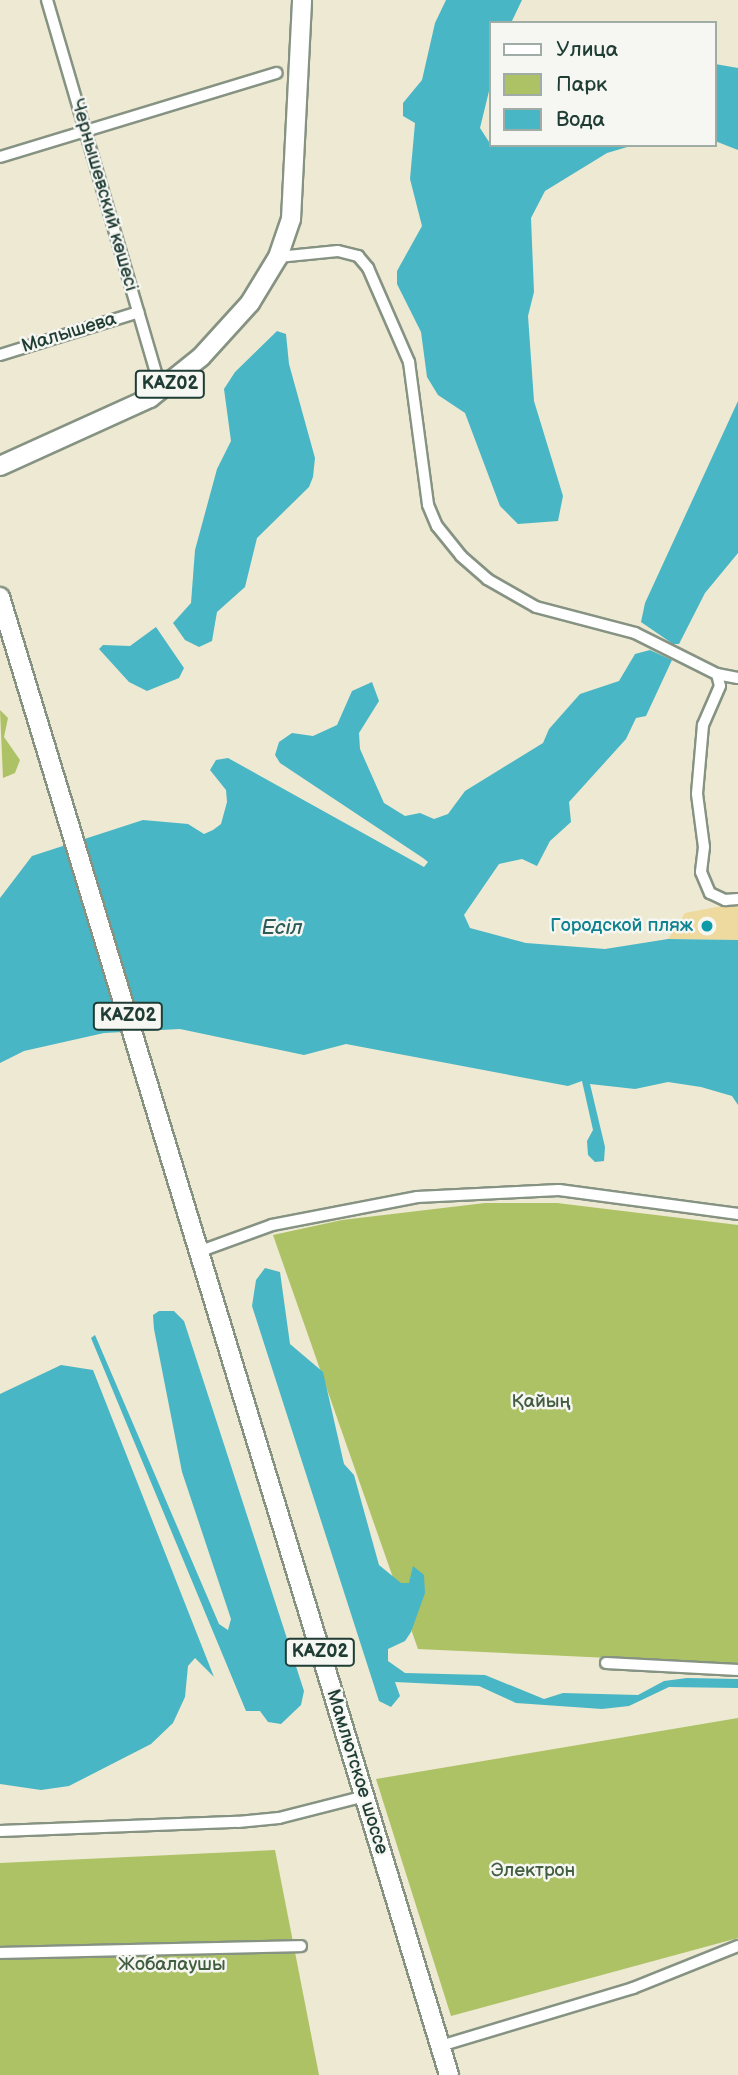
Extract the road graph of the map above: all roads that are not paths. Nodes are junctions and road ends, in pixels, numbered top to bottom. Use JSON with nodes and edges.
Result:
{"nodes":[{"id":1,"x":47,"y":0,"type":"edge"},
{"id":2,"x":302,"y":0,"type":"edge"},
{"id":3,"x":277,"y":73,"type":"dead end"},
{"id":4,"x":86,"y":131,"type":"junction"},
{"id":5,"x":0,"y":157,"type":"edge"},
{"id":6,"x":278,"y":257,"type":"junction"},
{"id":7,"x":139,"y":312,"type":"junction"},
{"id":8,"x":0,"y":355,"type":"edge"},
{"id":9,"x":161,"y":390,"type":"junction"},
{"id":10,"x":0,"y":466,"type":"edge"},
{"id":11,"x":0,"y":597,"type":"edge"},
{"id":12,"x":718,"y":674,"type":"junction"},
{"id":13,"x":738,"y":678,"type":"edge"},
{"id":14,"x":738,"y":899,"type":"edge"},
{"id":15,"x":738,"y":1214,"type":"edge"},
{"id":16,"x":198,"y":1252,"type":"junction"},
{"id":17,"x":606,"y":1663,"type":"dead end"},
{"id":18,"x":738,"y":1670,"type":"edge"},
{"id":19,"x":365,"y":1796,"type":"junction"},
{"id":20,"x":0,"y":1831,"type":"edge"},
{"id":21,"x":301,"y":1946,"type":"dead end"},
{"id":22,"x":738,"y":1946,"type":"edge"},
{"id":23,"x":0,"y":1953,"type":"edge"},
{"id":24,"x":440,"y":2046,"type":"junction"},
{"id":25,"x":449,"y":2075,"type":"edge"}],
"edges":[{"from":1,"to":4,"type":"street","name":"Чернышевский көшесі"},
{"from":2,"to":6,"type":"highway","number":"KAZ02"},
{"from":3,"to":4,"type":"street"},
{"from":4,"to":5,"type":"street"},
{"from":4,"to":7,"type":"street","name":"Чернышевский көшесі"},
{"from":6,"to":9,"type":"highway","number":"KAZ02"},
{"from":6,"to":12,"type":"street"},
{"from":7,"to":8,"type":"street","name":"Малышева"},
{"from":7,"to":9,"type":"street","name":"Чернышевский көшесі"},
{"from":9,"to":10,"type":"highway","number":"KAZ02"},
{"from":11,"to":16,"type":"highway","name":"Мамлютское шоссе","number":"KAZ02"},
{"from":12,"to":13,"type":"street"},
{"from":12,"to":14,"type":"street"},
{"from":15,"to":16,"type":"street"},
{"from":16,"to":19,"type":"highway","name":"Мамлютское шоссе","number":"KAZ02"},
{"from":17,"to":18,"type":"street"},
{"from":19,"to":20,"type":"street"},
{"from":19,"to":24,"type":"highway","name":"Мамлютское шоссе","number":"KAZ02"},
{"from":21,"to":23,"type":"street"},
{"from":22,"to":24,"type":"street"},
{"from":24,"to":25,"type":"highway","name":"Мамлютское шоссе","number":"KAZ02"}]}
